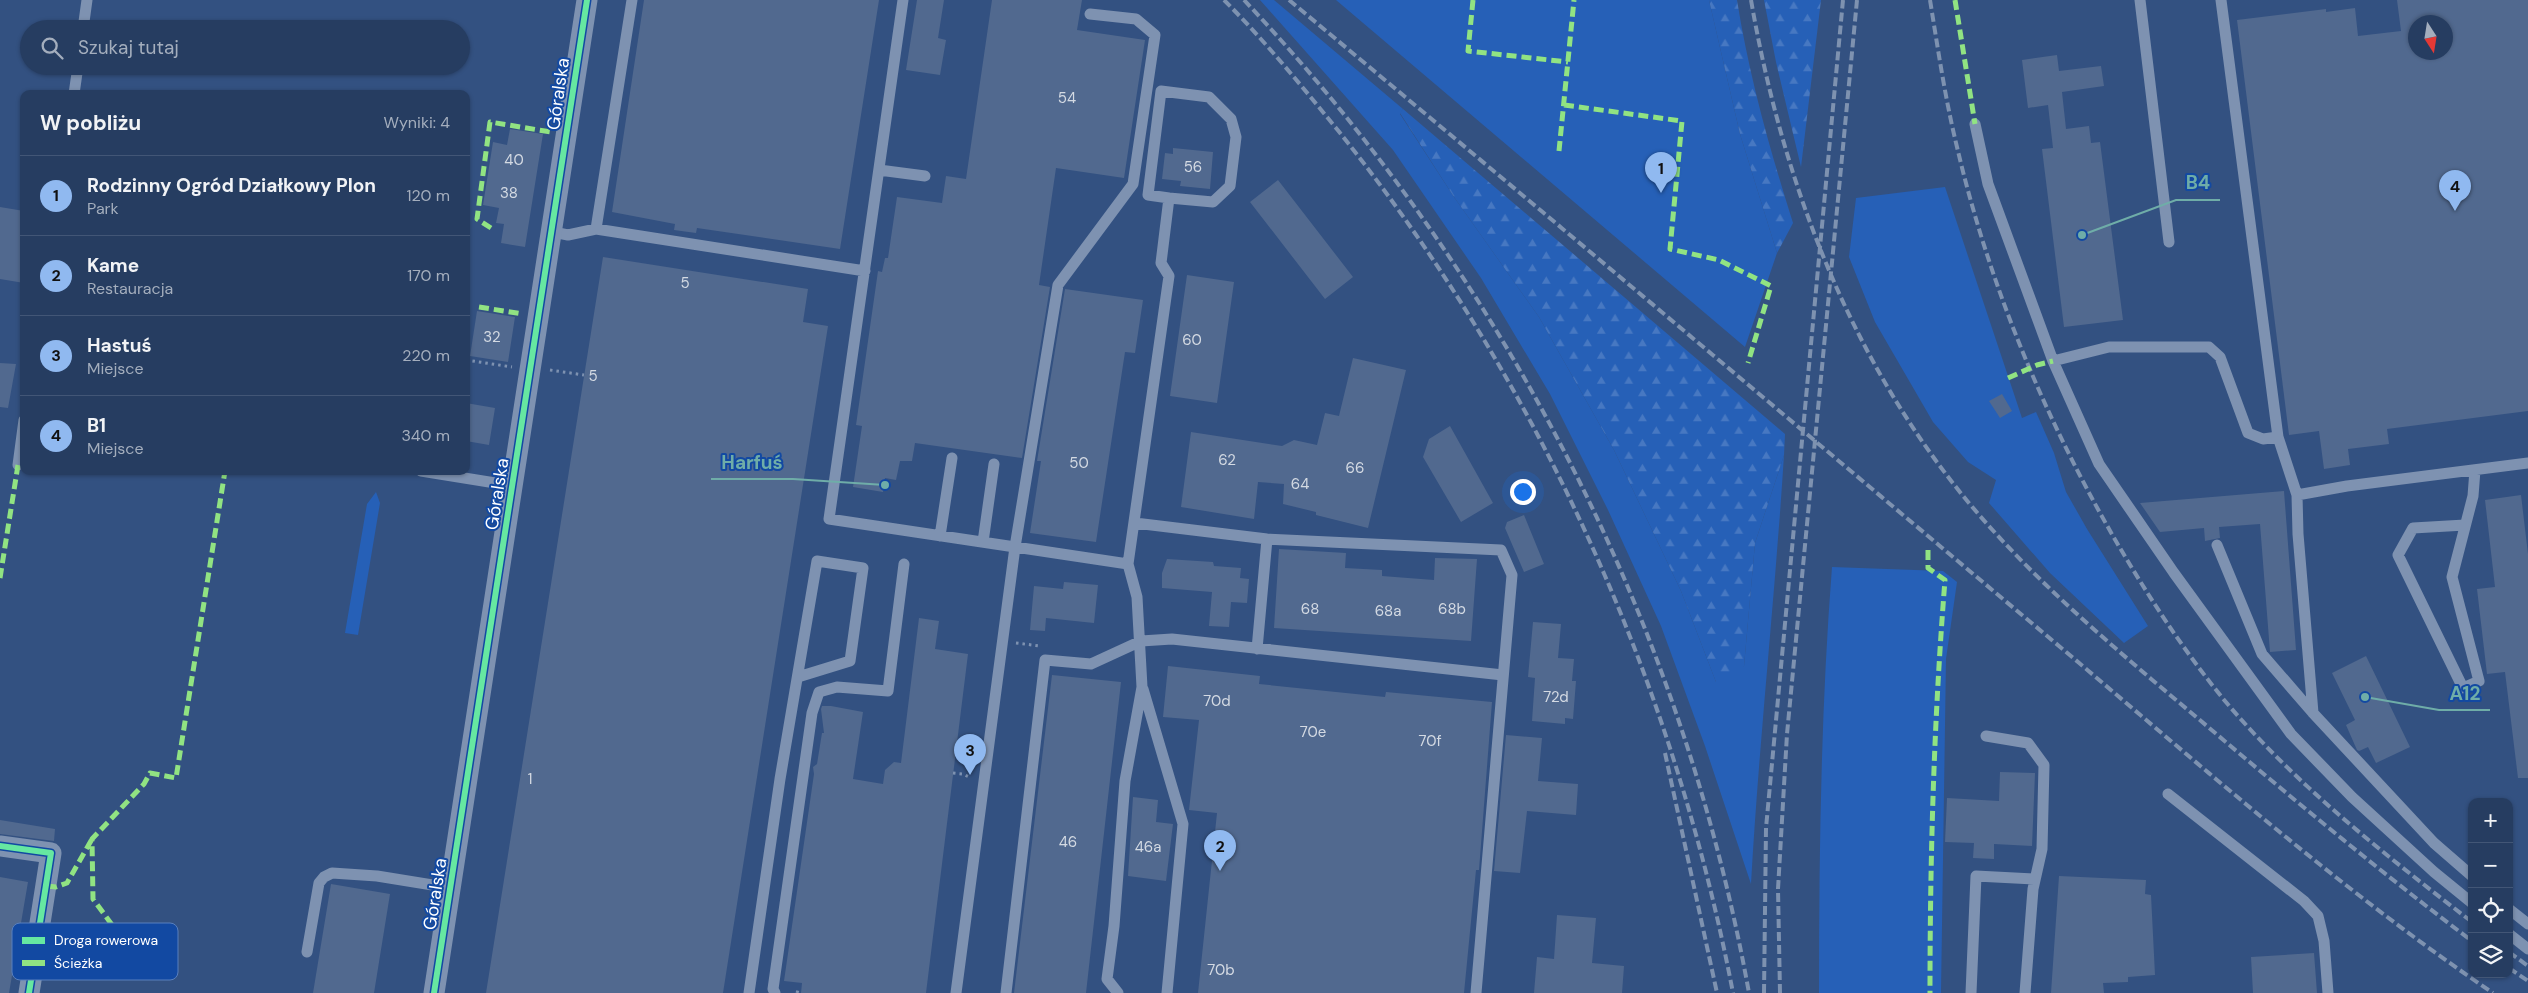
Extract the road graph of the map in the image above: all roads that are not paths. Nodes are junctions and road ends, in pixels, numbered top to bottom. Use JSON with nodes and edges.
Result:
{"nodes":[{"id":1,"x":86,"y":0,"type":"edge"},
{"id":2,"x":587,"y":0,"type":"edge"},
{"id":3,"x":632,"y":0,"type":"edge"},
{"id":4,"x":903,"y":0,"type":"edge"},
{"id":5,"x":2140,"y":0,"type":"edge"},
{"id":6,"x":2221,"y":0,"type":"edge"},
{"id":7,"x":1090,"y":14,"type":"dead end"},
{"id":8,"x":84,"y":20,"type":"edge"},
{"id":9,"x":77,"y":75,"type":"edge"},
{"id":10,"x":75,"y":90,"type":"edge"},
{"id":11,"x":1975,"y":124,"type":"dead end"},
{"id":12,"x":879,"y":170,"type":"junction"},
{"id":13,"x":925,"y":176,"type":"dead end"},
{"id":14,"x":1169,"y":198,"type":"junction"},
{"id":15,"x":596,"y":229,"type":"junction"},
{"id":16,"x":553,"y":232,"type":"junction"},
{"id":17,"x":2169,"y":242,"type":"dead end"},
{"id":18,"x":865,"y":272,"type":"junction"},
{"id":19,"x":2053,"y":361,"type":"junction"},
{"id":20,"x":2278,"y":437,"type":"junction"},
{"id":21,"x":20,"y":450,"type":"edge"},
{"id":22,"x":952,"y":458,"type":"dead end"},
{"id":23,"x":2528,"y":463,"type":"edge"},
{"id":24,"x":994,"y":464,"type":"dead end"},
{"id":25,"x":18,"y":465,"type":"dead end"},
{"id":26,"x":2475,"y":470,"type":"junction"},
{"id":27,"x":445,"y":475,"type":"edge"},
{"id":28,"x":514,"y":486,"type":"junction"},
{"id":29,"x":2297,"y":495,"type":"junction"},
{"id":30,"x":1135,"y":524,"type":"junction"},
{"id":31,"x":2466,"y":525,"type":"junction"},
{"id":32,"x":940,"y":536,"type":"junction"},
{"id":33,"x":1267,"y":539,"type":"junction"},
{"id":34,"x":982,"y":542,"type":"junction"},
{"id":35,"x":2217,"y":545,"type":"dead end"},
{"id":36,"x":1015,"y":547,"type":"junction"},
{"id":37,"x":904,"y":564,"type":"dead end"},
{"id":38,"x":1128,"y":564,"type":"junction"},
{"id":39,"x":1141,"y":641,"type":"junction"},
{"id":40,"x":1257,"y":649,"type":"junction"},
{"id":41,"x":1503,"y":674,"type":"junction"},
{"id":42,"x":798,"y":676,"type":"junction"},
{"id":43,"x":1142,"y":687,"type":"junction"},
{"id":44,"x":2313,"y":713,"type":"junction"},
{"id":45,"x":1986,"y":736,"type":"dead end"},
{"id":46,"x":2168,"y":794,"type":"dead end"},
{"id":47,"x":0,"y":846,"type":"edge"},
{"id":48,"x":2468,"y":873,"type":"edge"},
{"id":49,"x":2035,"y":879,"type":"junction"},
{"id":50,"x":451,"y":888,"type":"junction"},
{"id":51,"x":2468,"y":900,"type":"edge"},
{"id":52,"x":2513,"y":912,"type":"edge"},
{"id":53,"x":40,"y":923,"type":"edge"},
{"id":54,"x":2528,"y":924,"type":"edge"},
{"id":55,"x":2513,"y":937,"type":"edge"},
{"id":56,"x":2528,"y":949,"type":"edge"},
{"id":57,"x":307,"y":952,"type":"dead end"},
{"id":58,"x":31,"y":980,"type":"edge"},
{"id":59,"x":29,"y":993,"type":"edge"},
{"id":60,"x":434,"y":993,"type":"edge"},
{"id":61,"x":749,"y":993,"type":"edge"},
{"id":62,"x":775,"y":993,"type":"edge"},
{"id":63,"x":956,"y":993,"type":"edge"},
{"id":64,"x":1006,"y":993,"type":"edge"},
{"id":65,"x":1118,"y":993,"type":"edge"},
{"id":66,"x":1167,"y":993,"type":"edge"},
{"id":67,"x":1476,"y":993,"type":"edge"},
{"id":68,"x":1971,"y":993,"type":"edge"},
{"id":69,"x":2025,"y":993,"type":"edge"},
{"id":70,"x":2328,"y":993,"type":"edge"}],
"edges":[{"from":1,"to":8,"type":"lane"},
{"from":2,"to":16,"type":"street","name":"Góralska"},
{"from":3,"to":15,"type":"lane"},
{"from":4,"to":12,"type":"lane"},
{"from":5,"to":17,"type":"lane"},
{"from":6,"to":20,"type":"lane"},
{"from":7,"to":36,"type":"lane"},
{"from":9,"to":10,"type":"lane"},
{"from":11,"to":19,"type":"lane"},
{"from":12,"to":13,"type":"lane"},
{"from":12,"to":18,"type":"lane"},
{"from":14,"to":14,"type":"lane"},
{"from":14,"to":30,"type":"lane"},
{"from":15,"to":16,"type":"lane"},
{"from":15,"to":18,"type":"lane"},
{"from":16,"to":28,"type":"street","name":"Góralska"},
{"from":18,"to":32,"type":"lane"},
{"from":19,"to":20,"type":"lane"},
{"from":19,"to":51,"type":"lane"},
{"from":20,"to":29,"type":"lane"},
{"from":21,"to":25,"type":"lane"},
{"from":22,"to":32,"type":"lane"},
{"from":23,"to":26,"type":"lane"},
{"from":24,"to":34,"type":"lane"},
{"from":26,"to":29,"type":"lane"},
{"from":26,"to":31,"type":"lane"},
{"from":27,"to":28,"type":"lane"},
{"from":28,"to":50,"type":"street","name":"Góralska"},
{"from":29,"to":44,"type":"lane"},
{"from":30,"to":33,"type":"lane"},
{"from":30,"to":38,"type":"lane"},
{"from":31,"to":31,"type":"lane"},
{"from":32,"to":34,"type":"lane"},
{"from":33,"to":40,"type":"lane"},
{"from":33,"to":41,"type":"lane"},
{"from":34,"to":36,"type":"lane"},
{"from":35,"to":44,"type":"lane"},
{"from":36,"to":38,"type":"lane"},
{"from":36,"to":63,"type":"lane"},
{"from":37,"to":62,"type":"lane"},
{"from":38,"to":39,"type":"lane"},
{"from":39,"to":40,"type":"lane"},
{"from":39,"to":43,"type":"lane"},
{"from":39,"to":64,"type":"lane"},
{"from":40,"to":41,"type":"lane"},
{"from":41,"to":67,"type":"lane"},
{"from":42,"to":42,"type":"lane"},
{"from":42,"to":61,"type":"lane"},
{"from":43,"to":65,"type":"lane"},
{"from":43,"to":66,"type":"lane"},
{"from":44,"to":48,"type":"lane"},
{"from":45,"to":49,"type":"lane"},
{"from":46,"to":70,"type":"lane"},
{"from":47,"to":53,"type":"street"},
{"from":49,"to":68,"type":"lane"},
{"from":49,"to":69,"type":"lane"},
{"from":50,"to":57,"type":"lane"},
{"from":50,"to":60,"type":"street","name":"Góralska"},
{"from":52,"to":54,"type":"lane"},
{"from":55,"to":56,"type":"lane"},
{"from":58,"to":59,"type":"street"}]}
